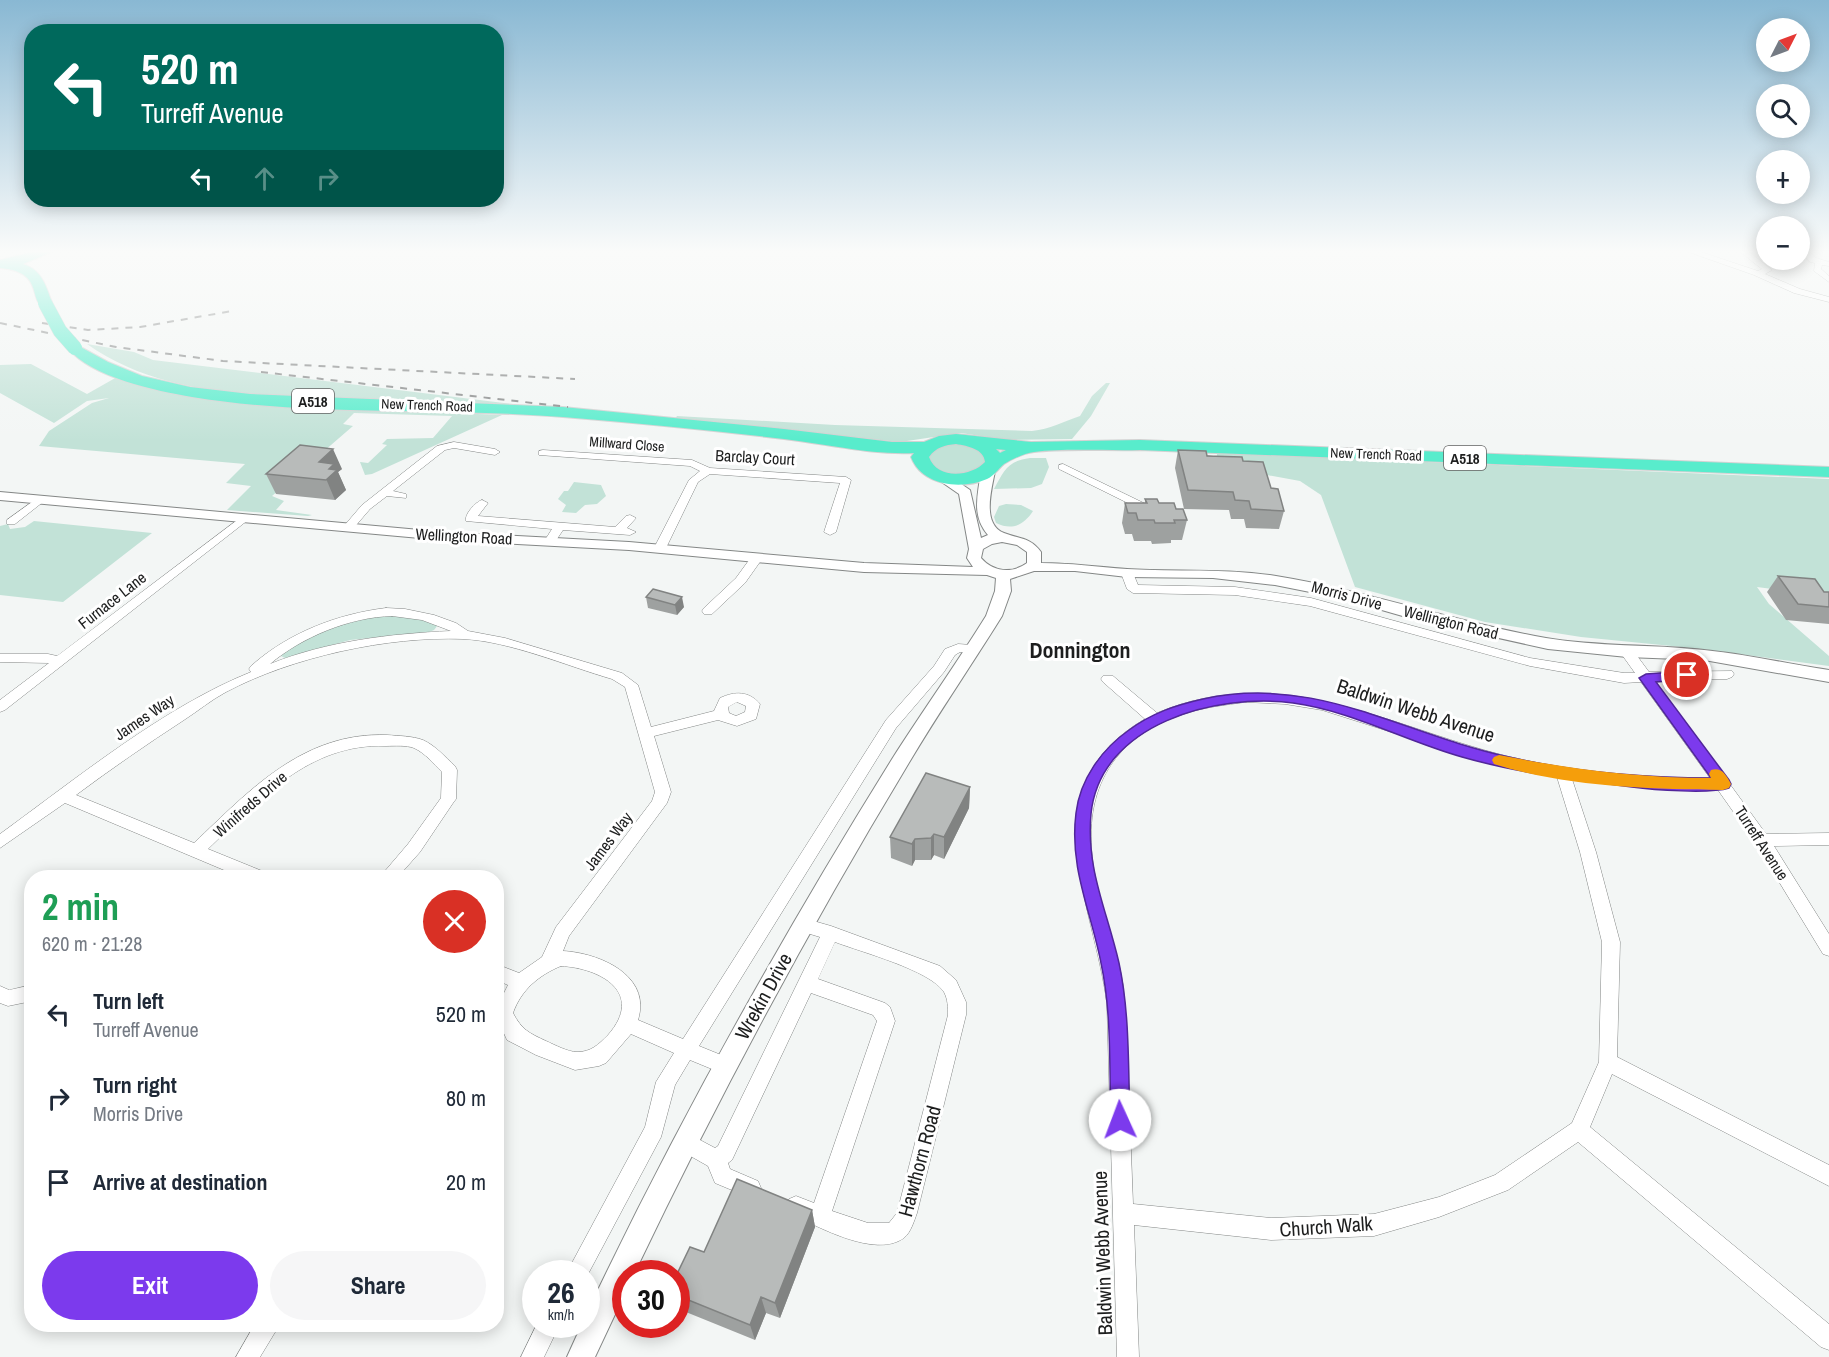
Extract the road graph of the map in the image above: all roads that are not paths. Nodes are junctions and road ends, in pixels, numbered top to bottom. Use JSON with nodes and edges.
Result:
{"nodes":[{"id":1,"x":51,"y":314,"type":"edge"},
{"id":2,"x":973,"y":442,"type":"junction"},
{"id":3,"x":866,"y":447,"type":"junction"},
{"id":4,"x":928,"y":447,"type":"junction"},
{"id":5,"x":1031,"y":447,"type":"junction"},
{"id":6,"x":495,"y":452,"type":"dead end"},
{"id":7,"x":543,"y":453,"type":"dead end"},
{"id":8,"x":1063,"y":466,"type":"dead end"},
{"id":9,"x":991,"y":467,"type":"junction"},
{"id":10,"x":708,"y":471,"type":"junction"},
{"id":11,"x":933,"y":472,"type":"junction"},
{"id":12,"x":1829,"y":472,"type":"edge"},
{"id":13,"x":384,"y":492,"type":"junction"},
{"id":14,"x":0,"y":496,"type":"edge"},
{"id":15,"x":402,"y":496,"type":"dead end"},
{"id":16,"x":39,"y":500,"type":"junction"},
{"id":17,"x":482,"y":503,"type":"dead end"},
{"id":18,"x":244,"y":518,"type":"junction"},
{"id":19,"x":630,"y":518,"type":"dead end"},
{"id":20,"x":1165,"y":518,"type":"edge"},
{"id":21,"x":11,"y":522,"type":"dead end"},
{"id":22,"x":817,"y":524,"type":"dead end"},
{"id":23,"x":560,"y":526,"type":"junction"},
{"id":24,"x":348,"y":528,"type":"junction"},
{"id":25,"x":1001,"y":538,"type":"junction"},
{"id":26,"x":550,"y":540,"type":"junction"},
{"id":27,"x":660,"y":548,"type":"junction"},
{"id":28,"x":975,"y":551,"type":"junction"},
{"id":29,"x":1034,"y":552,"type":"junction"},
{"id":30,"x":756,"y":558,"type":"junction"},
{"id":31,"x":1031,"y":567,"type":"junction"},
{"id":32,"x":1075,"y":567,"type":"junction"},
{"id":33,"x":928,"y":570,"type":"junction"},
{"id":34,"x":996,"y":573,"type":"junction"},
{"id":35,"x":1126,"y":573,"type":"junction"},
{"id":36,"x":708,"y":611,"type":"dead end"},
{"id":37,"x":464,"y":635,"type":"junction"},
{"id":38,"x":972,"y":649,"type":"junction"},
{"id":39,"x":1627,"y":652,"type":"junction"},
{"id":40,"x":0,"y":658,"type":"edge"},
{"id":41,"x":61,"y":661,"type":"junction"},
{"id":42,"x":1727,"y":674,"type":"dead end"},
{"id":43,"x":251,"y":675,"type":"junction"},
{"id":44,"x":1829,"y":675,"type":"edge"},
{"id":45,"x":1646,"y":678,"type":"junction"},
{"id":46,"x":1108,"y":679,"type":"dead end"},
{"id":47,"x":0,"y":706,"type":"edge"},
{"id":48,"x":721,"y":714,"type":"dead end"},
{"id":49,"x":1154,"y":719,"type":"junction"},
{"id":50,"x":647,"y":733,"type":"junction"},
{"id":51,"x":1563,"y":773,"type":"junction"},
{"id":52,"x":1723,"y":784,"type":"junction"},
{"id":53,"x":63,"y":796,"type":"junction"},
{"id":54,"x":1829,"y":839,"type":"edge"},
{"id":55,"x":1762,"y":840,"type":"junction"},
{"id":56,"x":0,"y":842,"type":"edge"},
{"id":57,"x":197,"y":850,"type":"junction"},
{"id":58,"x":243,"y":870,"type":"edge"},
{"id":59,"x":394,"y":870,"type":"edge"},
{"id":60,"x":803,"y":925,"type":"junction"},
{"id":61,"x":831,"y":933,"type":"junction"},
{"id":62,"x":1829,"y":949,"type":"edge"},
{"id":63,"x":549,"y":962,"type":"junction"},
{"id":64,"x":504,"y":975,"type":"edge"},
{"id":65,"x":521,"y":982,"type":"junction"},
{"id":66,"x":808,"y":984,"type":"junction"},
{"id":67,"x":0,"y":994,"type":"edge"},
{"id":68,"x":24,"y":995,"type":"edge"},
{"id":69,"x":504,"y":1008,"type":"edge"},
{"id":70,"x":504,"y":1022,"type":"edge"},
{"id":71,"x":627,"y":1024,"type":"junction"},
{"id":72,"x":688,"y":1050,"type":"junction"},
{"id":73,"x":1608,"y":1062,"type":"junction"},
{"id":74,"x":724,"y":1065,"type":"junction"},
{"id":75,"x":1579,"y":1130,"type":"junction"},
{"id":76,"x":685,"y":1142,"type":"junction"},
{"id":77,"x":716,"y":1159,"type":"junction"},
{"id":78,"x":1829,"y":1176,"type":"edge"},
{"id":79,"x":1124,"y":1213,"type":"junction"},
{"id":80,"x":820,"y":1216,"type":"junction"},
{"id":81,"x":584,"y":1260,"type":"edge"},
{"id":82,"x":264,"y":1332,"type":"edge"},
{"id":83,"x":542,"y":1338,"type":"edge"},
{"id":84,"x":1829,"y":1339,"type":"edge"},
{"id":85,"x":247,"y":1357,"type":"edge"},
{"id":86,"x":532,"y":1357,"type":"edge"},
{"id":87,"x":581,"y":1357,"type":"edge"},
{"id":88,"x":1128,"y":1357,"type":"edge"}],
"edges":[{"from":1,"to":3,"type":"highway","name":"New Trench Road","number":"A518","bridge":true},
{"from":2,"to":4,"type":"highway","name":"New Trench Road"},
{"from":2,"to":5,"type":"highway","name":"New Trench Road","number":"A518"},
{"from":2,"to":9,"type":"highway"},
{"from":3,"to":4,"type":"highway","name":"New Trench Road","number":"A518"},
{"from":3,"to":11,"type":"highway","name":"New Trench Road","number":"A518"},
{"from":4,"to":11,"type":"highway"},
{"from":5,"to":9,"type":"highway","name":"New Trench Road","number":"A518"},
{"from":5,"to":12,"type":"highway","name":"New Trench Road","number":"A518"},
{"from":6,"to":13,"type":"street"},
{"from":7,"to":10,"type":"street","name":"Millward Close"},
{"from":8,"to":20,"type":"street"},
{"from":9,"to":11,"type":"highway","name":"New Trench Road"},
{"from":9,"to":25,"type":"street"},
{"from":10,"to":22,"type":"street","name":"Barclay Court"},
{"from":10,"to":27,"type":"street","name":"Barclay Court"},
{"from":11,"to":28,"type":"street"},
{"from":13,"to":15,"type":"street"},
{"from":13,"to":24,"type":"street"},
{"from":14,"to":16,"type":"street","name":"Wellington Road"},
{"from":16,"to":18,"type":"street","name":"Wellington Road"},
{"from":16,"to":21,"type":"street"},
{"from":17,"to":23,"type":"street"},
{"from":18,"to":24,"type":"street","name":"Wellington Road"},
{"from":18,"to":41,"type":"street","name":"Furnace Lane"},
{"from":19,"to":23,"type":"street"},
{"from":23,"to":26,"type":"street"},
{"from":24,"to":26,"type":"street","name":"Wellington Road"},
{"from":25,"to":28,"type":"street"},
{"from":25,"to":29,"type":"street"},
{"from":26,"to":27,"type":"street","name":"Wellington Road"},
{"from":27,"to":30,"type":"street","name":"Wellington Road"},
{"from":28,"to":33,"type":"street","name":"Wellington Road"},
{"from":28,"to":34,"type":"street"},
{"from":29,"to":31,"type":"street"},
{"from":29,"to":32,"type":"street","name":"Wellington Road"},
{"from":30,"to":33,"type":"street","name":"Wellington Road"},
{"from":30,"to":36,"type":"street"},
{"from":31,"to":32,"type":"street","name":"Wellington Road"},
{"from":31,"to":34,"type":"street"},
{"from":32,"to":35,"type":"street","name":"Wellington Road"},
{"from":33,"to":34,"type":"street","name":"Wellington Road"},
{"from":34,"to":38,"type":"street","name":"Wrekin Drive"},
{"from":35,"to":39,"type":"street","name":"Wellington Road"},
{"from":35,"to":45,"type":"street","name":"Morris Drive"},
{"from":37,"to":43,"type":"street","name":"James Way"},
{"from":37,"to":43,"type":"street","name":"James Way"},
{"from":37,"to":50,"type":"street","name":"James Way"},
{"from":38,"to":60,"type":"street","name":"Wrekin Drive"},
{"from":38,"to":72,"type":"street","name":"Wrekin Drive"},
{"from":39,"to":44,"type":"street","name":"Wellington Road"},
{"from":39,"to":45,"type":"street","name":"Turreff Avenue"},
{"from":40,"to":41,"type":"street"},
{"from":41,"to":47,"type":"street","name":"Furnace Lane"},
{"from":42,"to":45,"type":"street","name":"Morris Drive"},
{"from":43,"to":53,"type":"street","name":"James Way"},
{"from":45,"to":52,"type":"street","name":"Turreff Avenue"},
{"from":46,"to":49,"type":"street"},
{"from":48,"to":50,"type":"street"},
{"from":49,"to":51,"type":"street","name":"Baldwin Webb Avenue"},
{"from":49,"to":79,"type":"street","name":"Baldwin Webb Avenue"},
{"from":50,"to":63,"type":"street","name":"James Way"},
{"from":51,"to":52,"type":"street","name":"Baldwin Webb Avenue"},
{"from":51,"to":73,"type":"street"},
{"from":52,"to":55,"type":"street","name":"Turreff Avenue"},
{"from":53,"to":56,"type":"street","name":"James Way"},
{"from":53,"to":57,"type":"street","name":"Winifreds Drive"},
{"from":54,"to":55,"type":"street"},
{"from":55,"to":62,"type":"street","name":"Turreff Avenue"},
{"from":57,"to":58,"type":"street","name":"Winifreds Drive"},
{"from":57,"to":59,"type":"street","name":"Winifreds Drive"},
{"from":60,"to":61,"type":"street"},
{"from":60,"to":74,"type":"street","name":"Wrekin Drive"},
{"from":61,"to":66,"type":"street"},
{"from":61,"to":80,"type":"street","name":"Hawthorn Road"},
{"from":63,"to":65,"type":"street"},
{"from":63,"to":71,"type":"street"},
{"from":64,"to":65,"type":"street"},
{"from":65,"to":69,"type":"street"},
{"from":66,"to":77,"type":"street"},
{"from":66,"to":80,"type":"street"},
{"from":67,"to":68,"type":"street"},
{"from":70,"to":71,"type":"street"},
{"from":71,"to":72,"type":"street"},
{"from":72,"to":74,"type":"street"},
{"from":72,"to":81,"type":"street","name":"Wrekin Drive"},
{"from":73,"to":75,"type":"street"},
{"from":73,"to":78,"type":"street"},
{"from":74,"to":76,"type":"street","name":"Wrekin Drive"},
{"from":75,"to":79,"type":"street","name":"Church Walk"},
{"from":75,"to":84,"type":"street"},
{"from":76,"to":77,"type":"street","name":"Hawthorn Road"},
{"from":76,"to":87,"type":"street","name":"Wrekin Drive"},
{"from":77,"to":80,"type":"street","name":"Hawthorn Road"},
{"from":79,"to":88,"type":"street","name":"Baldwin Webb Avenue"},
{"from":82,"to":85,"type":"street"},
{"from":83,"to":86,"type":"street"}]}
